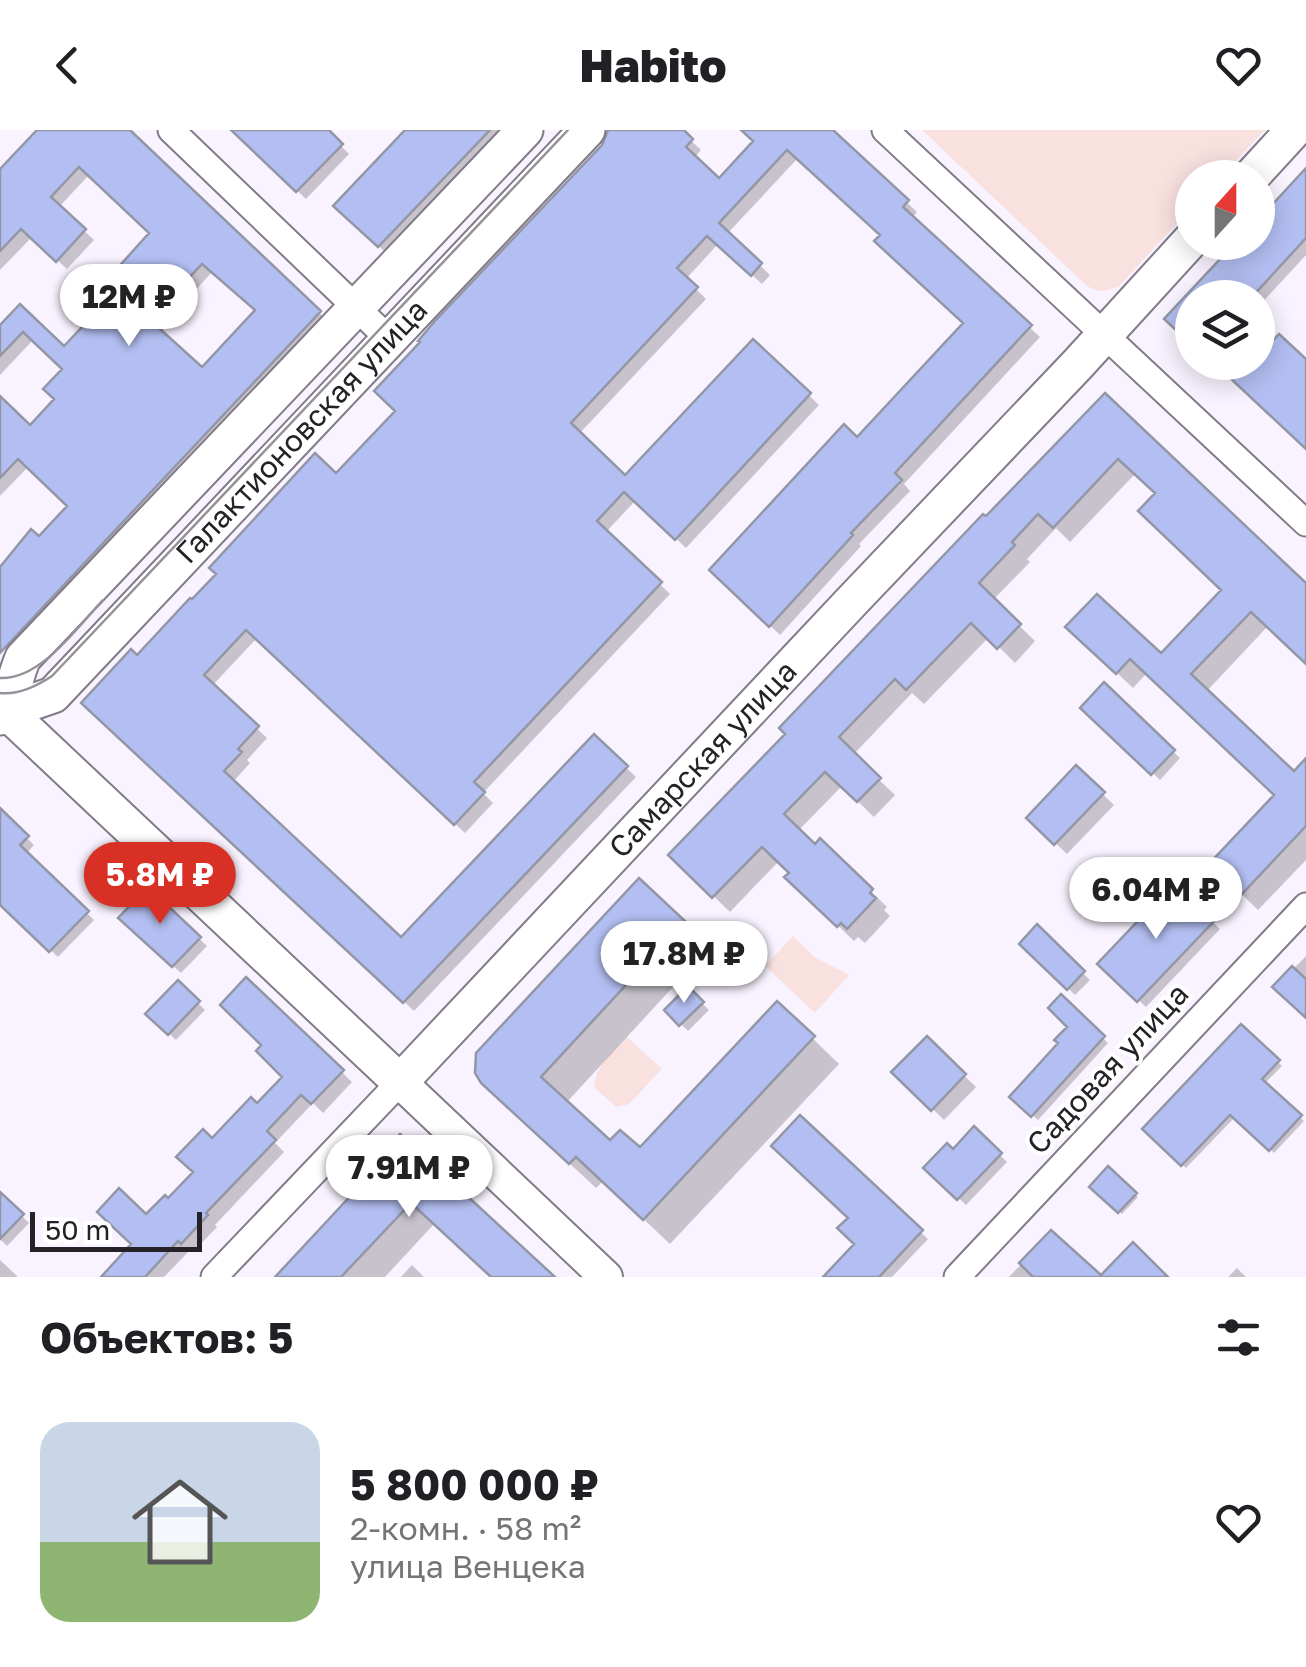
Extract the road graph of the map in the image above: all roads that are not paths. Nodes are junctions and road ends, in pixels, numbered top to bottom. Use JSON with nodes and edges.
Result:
{"nodes":[{"id":1,"x":170,"y":130,"type":"edge"},
{"id":2,"x":524,"y":130,"type":"edge"},
{"id":3,"x":587,"y":130,"type":"edge"},
{"id":4,"x":884,"y":130,"type":"edge"},
{"id":5,"x":1294,"y":130,"type":"edge"},
{"id":6,"x":1266,"y":160,"type":"edge"},
{"id":7,"x":1175,"y":259,"type":"edge"},
{"id":8,"x":355,"y":308,"type":"junction"},
{"id":9,"x":1106,"y":334,"type":"junction"},
{"id":10,"x":389,"y":339,"type":"junction"},
{"id":11,"x":1306,"y":523,"type":"edge"},
{"id":12,"x":1,"y":708,"type":"edge"},
{"id":13,"x":1306,"y":906,"type":"edge"},
{"id":14,"x":400,"y":1082,"type":"junction"},
{"id":15,"x":214,"y":1277,"type":"edge"},
{"id":16,"x":606,"y":1277,"type":"edge"},
{"id":17,"x":957,"y":1277,"type":"edge"}],
"edges":[{"from":1,"to":8,"type":"street"},
{"from":2,"to":8,"type":"main road","name":"Галактионовская улица"},
{"from":3,"to":10,"type":"main road","name":"Галактионовская улица"},
{"from":4,"to":9,"type":"street"},
{"from":5,"to":6,"type":"main road"},
{"from":7,"to":9,"type":"main road","name":"Самарская улица"},
{"from":8,"to":10,"type":"street"},
{"from":8,"to":12,"type":"main road","name":"Галактионовская улица"},
{"from":9,"to":11,"type":"street"},
{"from":9,"to":14,"type":"main road","name":"Самарская улица"},
{"from":10,"to":12,"type":"main road","name":"Галактионовская улица"},
{"from":12,"to":14,"type":"main road"},
{"from":13,"to":17,"type":"street","name":"Садовая улица"},
{"from":14,"to":15,"type":"street","name":"Самарская улица"},
{"from":14,"to":16,"type":"street"}]}
